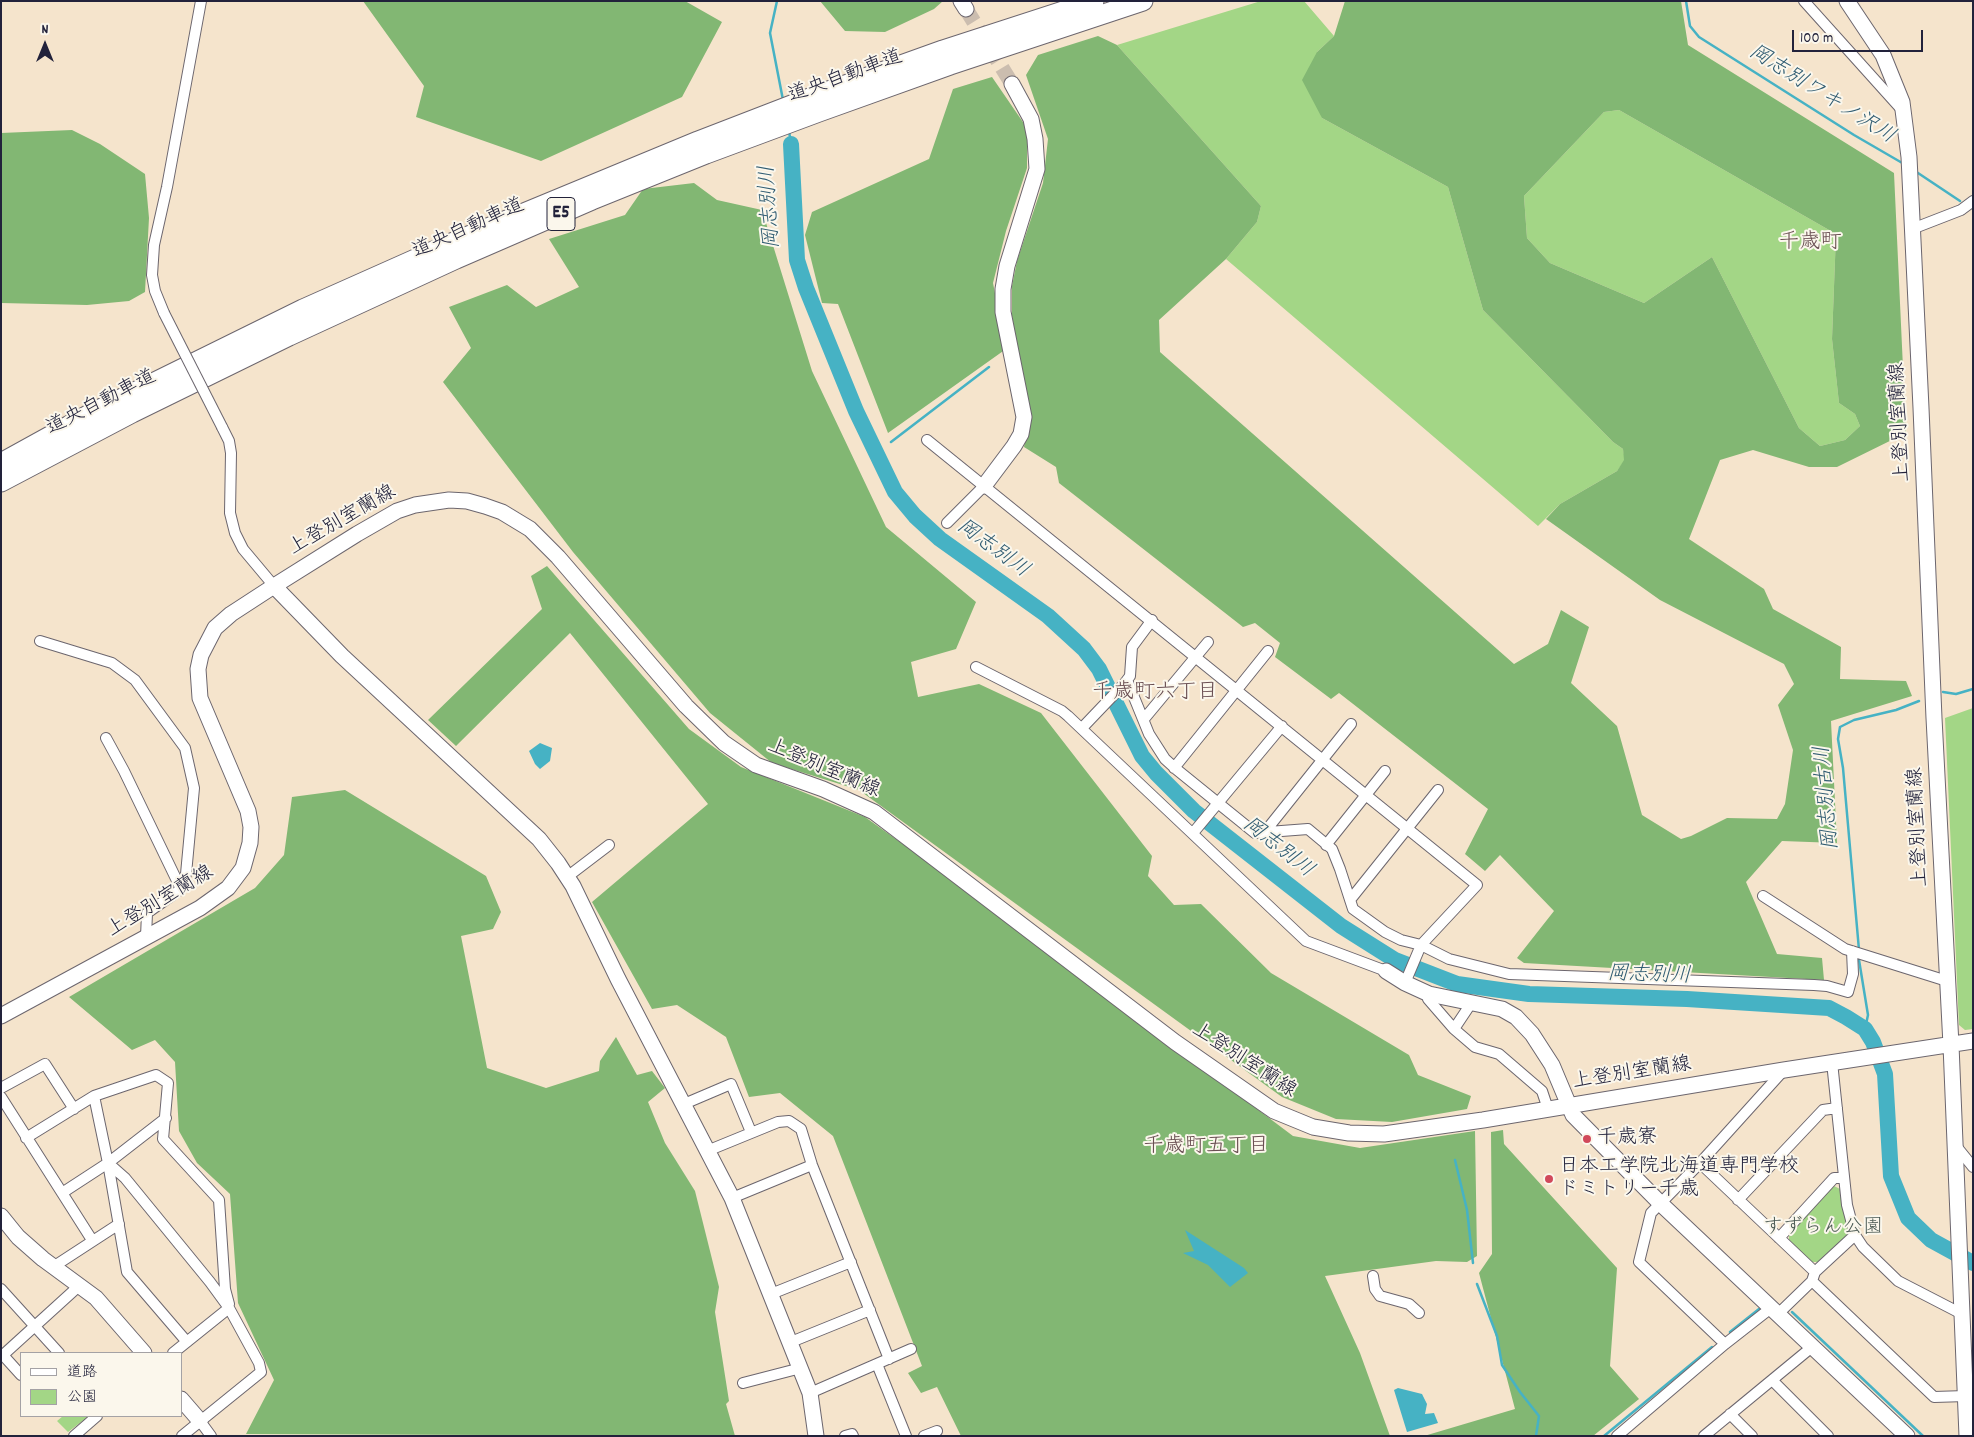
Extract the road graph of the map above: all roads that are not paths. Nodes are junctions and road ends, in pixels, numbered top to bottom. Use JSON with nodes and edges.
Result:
{"nodes":[{"id":1,"x":201,"y":1,"type":"edge"},
{"id":2,"x":1094,"y":1,"type":"edge"},
{"id":3,"x":1143,"y":1,"type":"edge"},
{"id":4,"x":1804,"y":1,"type":"edge"},
{"id":5,"x":1847,"y":1,"type":"edge"},
{"id":6,"x":1012,"y":84,"type":"tunnel mouth"},
{"id":7,"x":1903,"y":112,"type":"junction"},
{"id":8,"x":1973,"y":201,"type":"edge"},
{"id":9,"x":1912,"y":229,"type":"junction"},
{"id":10,"x":927,"y":440,"type":"dead end"},
{"id":11,"x":1,"y":463,"type":"edge"},
{"id":12,"x":1,"y":482,"type":"edge"},
{"id":13,"x":984,"y":486,"type":"junction"},
{"id":14,"x":947,"y":523,"type":"dead end"},
{"id":15,"x":274,"y":586,"type":"junction"},
{"id":16,"x":1152,"y":620,"type":"junction"},
{"id":17,"x":40,"y":641,"type":"dead end"},
{"id":18,"x":1208,"y":642,"type":"dead end"},
{"id":19,"x":1268,"y":651,"type":"dead end"},
{"id":20,"x":1196,"y":656,"type":"junction"},
{"id":21,"x":976,"y":667,"type":"dead end"},
{"id":22,"x":1126,"y":682,"type":"junction"},
{"id":23,"x":1237,"y":690,"type":"junction"},
{"id":24,"x":1144,"y":719,"type":"junction"},
{"id":25,"x":1351,"y":724,"type":"dead end"},
{"id":26,"x":1282,"y":726,"type":"junction"},
{"id":27,"x":1082,"y":728,"type":"junction"},
{"id":28,"x":106,"y":738,"type":"dead end"},
{"id":29,"x":1323,"y":760,"type":"junction"},
{"id":30,"x":1174,"y":768,"type":"junction"},
{"id":31,"x":1385,"y":771,"type":"dead end"},
{"id":32,"x":1438,"y":790,"type":"dead end"},
{"id":33,"x":1366,"y":796,"type":"junction"},
{"id":34,"x":1218,"y":801,"type":"junction"},
{"id":35,"x":1407,"y":828,"type":"junction"},
{"id":36,"x":1195,"y":830,"type":"junction"},
{"id":37,"x":1264,"y":833,"type":"junction"},
{"id":38,"x":609,"y":845,"type":"dead end"},
{"id":39,"x":1326,"y":845,"type":"junction"},
{"id":40,"x":567,"y":877,"type":"junction"},
{"id":41,"x":181,"y":889,"type":"junction"},
{"id":42,"x":1763,"y":896,"type":"dead end"},
{"id":43,"x":1350,"y":900,"type":"junction"},
{"id":44,"x":146,"y":937,"type":"junction"},
{"id":45,"x":1420,"y":948,"type":"junction"},
{"id":46,"x":1852,"y":951,"type":"junction"},
{"id":47,"x":1386,"y":971,"type":"joint"},
{"id":48,"x":1407,"y":978,"type":"junction"},
{"id":49,"x":1947,"y":981,"type":"junction"},
{"id":50,"x":1429,"y":994,"type":"junction"},
{"id":51,"x":1472,"y":1002,"type":"junction"},
{"id":52,"x":1,"y":1016,"type":"edge"},
{"id":53,"x":1454,"y":1029,"type":"junction"},
{"id":54,"x":1973,"y":1041,"type":"edge"},
{"id":55,"x":1951,"y":1045,"type":"junction"},
{"id":56,"x":1832,"y":1062,"type":"junction"},
{"id":57,"x":1784,"y":1070,"type":"junction"},
{"id":58,"x":1,"y":1088,"type":"edge"},
{"id":59,"x":94,"y":1096,"type":"junction"},
{"id":60,"x":1,"y":1098,"type":"edge"},
{"id":61,"x":684,"y":1104,"type":"junction"},
{"id":62,"x":1568,"y":1105,"type":"junction"},
{"id":63,"x":1837,"y":1108,"type":"junction"},
{"id":64,"x":74,"y":1109,"type":"junction"},
{"id":65,"x":1548,"y":1109,"type":"junction"},
{"id":66,"x":166,"y":1118,"type":"junction"},
{"id":67,"x":751,"y":1132,"type":"junction"},
{"id":68,"x":26,"y":1138,"type":"junction"},
{"id":69,"x":1955,"y":1146,"type":"junction"},
{"id":70,"x":707,"y":1150,"type":"junction"},
{"id":71,"x":108,"y":1163,"type":"junction"},
{"id":72,"x":1700,"y":1163,"type":"junction"},
{"id":73,"x":812,"y":1165,"type":"junction"},
{"id":74,"x":1973,"y":1167,"type":"edge"},
{"id":75,"x":1844,"y":1178,"type":"junction"},
{"id":76,"x":62,"y":1192,"type":"junction"},
{"id":77,"x":732,"y":1198,"type":"junction"},
{"id":78,"x":1738,"y":1200,"type":"junction"},
{"id":79,"x":1661,"y":1204,"type":"junction"},
{"id":80,"x":1,"y":1216,"type":"edge"},
{"id":81,"x":119,"y":1224,"type":"junction"},
{"id":82,"x":1855,"y":1236,"type":"junction"},
{"id":83,"x":1779,"y":1238,"type":"junction"},
{"id":84,"x":92,"y":1240,"type":"junction"},
{"id":85,"x":851,"y":1262,"type":"junction"},
{"id":86,"x":53,"y":1267,"type":"junction"},
{"id":87,"x":1374,"y":1276,"type":"dead end"},
{"id":88,"x":1813,"y":1276,"type":"junction"},
{"id":89,"x":80,"y":1285,"type":"junction"},
{"id":90,"x":1,"y":1289,"type":"edge"},
{"id":91,"x":771,"y":1294,"type":"junction"},
{"id":92,"x":229,"y":1308,"type":"junction"},
{"id":93,"x":870,"y":1310,"type":"junction"},
{"id":94,"x":1774,"y":1310,"type":"junction"},
{"id":95,"x":1420,"y":1313,"type":"dead end"},
{"id":96,"x":1962,"y":1314,"type":"junction"},
{"id":97,"x":34,"y":1327,"type":"junction"},
{"id":98,"x":187,"y":1342,"type":"junction"},
{"id":99,"x":790,"y":1342,"type":"junction"},
{"id":100,"x":1725,"y":1344,"type":"junction"},
{"id":101,"x":1812,"y":1347,"type":"junction"},
{"id":102,"x":912,"y":1349,"type":"dead end"},
{"id":103,"x":58,"y":1352,"type":"edge"},
{"id":104,"x":143,"y":1352,"type":"edge"},
{"id":105,"x":174,"y":1352,"type":"edge"},
{"id":106,"x":889,"y":1359,"type":"junction"},
{"id":107,"x":877,"y":1364,"type":"junction"},
{"id":108,"x":801,"y":1368,"type":"junction"},
{"id":109,"x":20,"y":1374,"type":"edge"},
{"id":110,"x":1772,"y":1380,"type":"junction"},
{"id":111,"x":743,"y":1383,"type":"dead end"},
{"id":112,"x":810,"y":1393,"type":"junction"},
{"id":113,"x":1966,"y":1396,"type":"junction"},
{"id":114,"x":182,"y":1399,"type":"edge"},
{"id":115,"x":1730,"y":1414,"type":"junction"},
{"id":116,"x":96,"y":1417,"type":"edge"},
{"id":117,"x":200,"y":1421,"type":"junction"},
{"id":118,"x":937,"y":1431,"type":"dead end"},
{"id":119,"x":74,"y":1436,"type":"edge"},
{"id":120,"x":182,"y":1436,"type":"edge"},
{"id":121,"x":211,"y":1436,"type":"edge"},
{"id":122,"x":816,"y":1436,"type":"edge"},
{"id":123,"x":846,"y":1436,"type":"edge"},
{"id":124,"x":853,"y":1436,"type":"edge"},
{"id":125,"x":906,"y":1436,"type":"edge"},
{"id":126,"x":924,"y":1436,"type":"edge"},
{"id":127,"x":1617,"y":1436,"type":"edge"},
{"id":128,"x":1704,"y":1436,"type":"edge"},
{"id":129,"x":1752,"y":1436,"type":"edge"},
{"id":130,"x":1828,"y":1436,"type":"edge"},
{"id":131,"x":1907,"y":1436,"type":"edge"},
{"id":132,"x":1967,"y":1436,"type":"edge"}],
"edges":[{"from":1,"to":15,"type":"street","bridge":true},
{"from":2,"to":11,"type":"highway","name":"道央自動車道","number":"E5"},
{"from":3,"to":12,"type":"highway","name":"道央自動車道","number":"E5"},
{"from":4,"to":7,"type":"street"},
{"from":5,"to":7,"type":"main road","name":"上登別室蘭線"},
{"from":6,"to":13,"type":"main road"},
{"from":7,"to":9,"type":"main road","name":"上登別室蘭線"},
{"from":8,"to":9,"type":"street"},
{"from":9,"to":49,"type":"main road","name":"上登別室蘭線"},
{"from":10,"to":13,"type":"street"},
{"from":13,"to":14,"type":"street"},
{"from":13,"to":16,"type":"street"},
{"from":15,"to":40,"type":"main road"},
{"from":15,"to":44,"type":"main road","name":"上登別室蘭線"},
{"from":15,"to":65,"type":"main road","name":"上登別室蘭線"},
{"from":16,"to":20,"type":"street"},
{"from":16,"to":22,"type":"street"},
{"from":17,"to":41,"type":"street"},
{"from":18,"to":20,"type":"street"},
{"from":19,"to":23,"type":"street"},
{"from":20,"to":23,"type":"street"},
{"from":20,"to":24,"type":"street"},
{"from":21,"to":27,"type":"street"},
{"from":22,"to":24,"type":"street"},
{"from":22,"to":27,"type":"street"},
{"from":23,"to":26,"type":"street"},
{"from":23,"to":30,"type":"street"},
{"from":24,"to":30,"type":"street"},
{"from":25,"to":29,"type":"street"},
{"from":26,"to":29,"type":"street"},
{"from":26,"to":34,"type":"street"},
{"from":27,"to":36,"type":"street"},
{"from":28,"to":41,"type":"street"},
{"from":29,"to":33,"type":"street"},
{"from":29,"to":37,"type":"street"},
{"from":30,"to":34,"type":"street"},
{"from":31,"to":33,"type":"street"},
{"from":32,"to":35,"type":"street"},
{"from":33,"to":35,"type":"street"},
{"from":33,"to":39,"type":"street"},
{"from":34,"to":36,"type":"street"},
{"from":34,"to":37,"type":"street"},
{"from":35,"to":43,"type":"street"},
{"from":35,"to":45,"type":"street"},
{"from":36,"to":47,"type":"street"},
{"from":37,"to":39,"type":"street"},
{"from":38,"to":40,"type":"street"},
{"from":39,"to":43,"type":"street"},
{"from":40,"to":61,"type":"main road"},
{"from":41,"to":44,"type":"street"},
{"from":42,"to":46,"type":"street"},
{"from":43,"to":45,"type":"street"},
{"from":44,"to":52,"type":"main road","name":"上登別室蘭線"},
{"from":45,"to":46,"type":"street"},
{"from":45,"to":48,"type":"street"},
{"from":46,"to":49,"type":"street"},
{"from":47,"to":48,"type":"main road"},
{"from":48,"to":50,"type":"main road"},
{"from":49,"to":55,"type":"main road","name":"上登別室蘭線"},
{"from":50,"to":51,"type":"main road"},
{"from":50,"to":53,"type":"street"},
{"from":51,"to":53,"type":"street"},
{"from":51,"to":62,"type":"main road"},
{"from":53,"to":65,"type":"street"},
{"from":54,"to":55,"type":"main road"},
{"from":55,"to":56,"type":"main road","name":"上登別室蘭線"},
{"from":55,"to":69,"type":"main road"},
{"from":56,"to":57,"type":"main road","name":"上登別室蘭線"},
{"from":56,"to":63,"type":"street"},
{"from":57,"to":62,"type":"main road","name":"上登別室蘭線"},
{"from":57,"to":72,"type":"street"},
{"from":58,"to":64,"type":"street"},
{"from":59,"to":64,"type":"street"},
{"from":59,"to":66,"type":"street"},
{"from":59,"to":71,"type":"street"},
{"from":60,"to":68,"type":"street"},
{"from":61,"to":67,"type":"street"},
{"from":61,"to":70,"type":"main road"},
{"from":62,"to":65,"type":"main road","name":"上登別室蘭線"},
{"from":62,"to":79,"type":"main road"},
{"from":63,"to":75,"type":"street"},
{"from":63,"to":78,"type":"street"},
{"from":64,"to":68,"type":"street"},
{"from":66,"to":71,"type":"street"},
{"from":66,"to":92,"type":"street"},
{"from":67,"to":70,"type":"street"},
{"from":67,"to":73,"type":"street"},
{"from":68,"to":76,"type":"street"},
{"from":69,"to":74,"type":"street"},
{"from":69,"to":96,"type":"main road"},
{"from":70,"to":77,"type":"main road"},
{"from":71,"to":76,"type":"street"},
{"from":71,"to":81,"type":"street"},
{"from":71,"to":92,"type":"street"},
{"from":72,"to":78,"type":"street"},
{"from":72,"to":79,"type":"street"},
{"from":73,"to":77,"type":"street"},
{"from":73,"to":85,"type":"street"},
{"from":75,"to":82,"type":"street"},
{"from":75,"to":83,"type":"street"},
{"from":76,"to":84,"type":"street"},
{"from":77,"to":91,"type":"main road"},
{"from":78,"to":83,"type":"street"},
{"from":79,"to":94,"type":"main road"},
{"from":79,"to":100,"type":"street"},
{"from":80,"to":86,"type":"main road"},
{"from":81,"to":84,"type":"street"},
{"from":81,"to":98,"type":"street"},
{"from":82,"to":88,"type":"street"},
{"from":82,"to":96,"type":"street"},
{"from":83,"to":88,"type":"street"},
{"from":84,"to":86,"type":"street"},
{"from":85,"to":91,"type":"street"},
{"from":85,"to":93,"type":"street"},
{"from":86,"to":89,"type":"main road"},
{"from":87,"to":95,"type":"street"},
{"from":88,"to":94,"type":"street"},
{"from":88,"to":113,"type":"street"},
{"from":89,"to":97,"type":"street"},
{"from":89,"to":104,"type":"main road"},
{"from":90,"to":97,"type":"street"},
{"from":91,"to":99,"type":"main road"},
{"from":92,"to":98,"type":"street"},
{"from":92,"to":117,"type":"street"},
{"from":93,"to":99,"type":"street"},
{"from":93,"to":106,"type":"street"},
{"from":94,"to":100,"type":"street"},
{"from":94,"to":101,"type":"main road"},
{"from":96,"to":113,"type":"main road"},
{"from":97,"to":103,"type":"street"},
{"from":97,"to":109,"type":"street"},
{"from":98,"to":105,"type":"street"},
{"from":99,"to":108,"type":"main road"},
{"from":100,"to":127,"type":"street"},
{"from":101,"to":110,"type":"street"},
{"from":101,"to":131,"type":"main road"},
{"from":102,"to":106,"type":"street"},
{"from":106,"to":107,"type":"street"},
{"from":107,"to":112,"type":"street"},
{"from":107,"to":125,"type":"street"},
{"from":108,"to":111,"type":"street"},
{"from":108,"to":112,"type":"main road"},
{"from":110,"to":115,"type":"street"},
{"from":110,"to":130,"type":"street"},
{"from":112,"to":122,"type":"main road"},
{"from":113,"to":132,"type":"main road"},
{"from":114,"to":117,"type":"main road"},
{"from":115,"to":128,"type":"street"},
{"from":115,"to":129,"type":"street"},
{"from":116,"to":119,"type":"street"},
{"from":117,"to":120,"type":"street"},
{"from":117,"to":121,"type":"street"},
{"from":118,"to":126,"type":"street"},
{"from":123,"to":124,"type":"street"}]}
